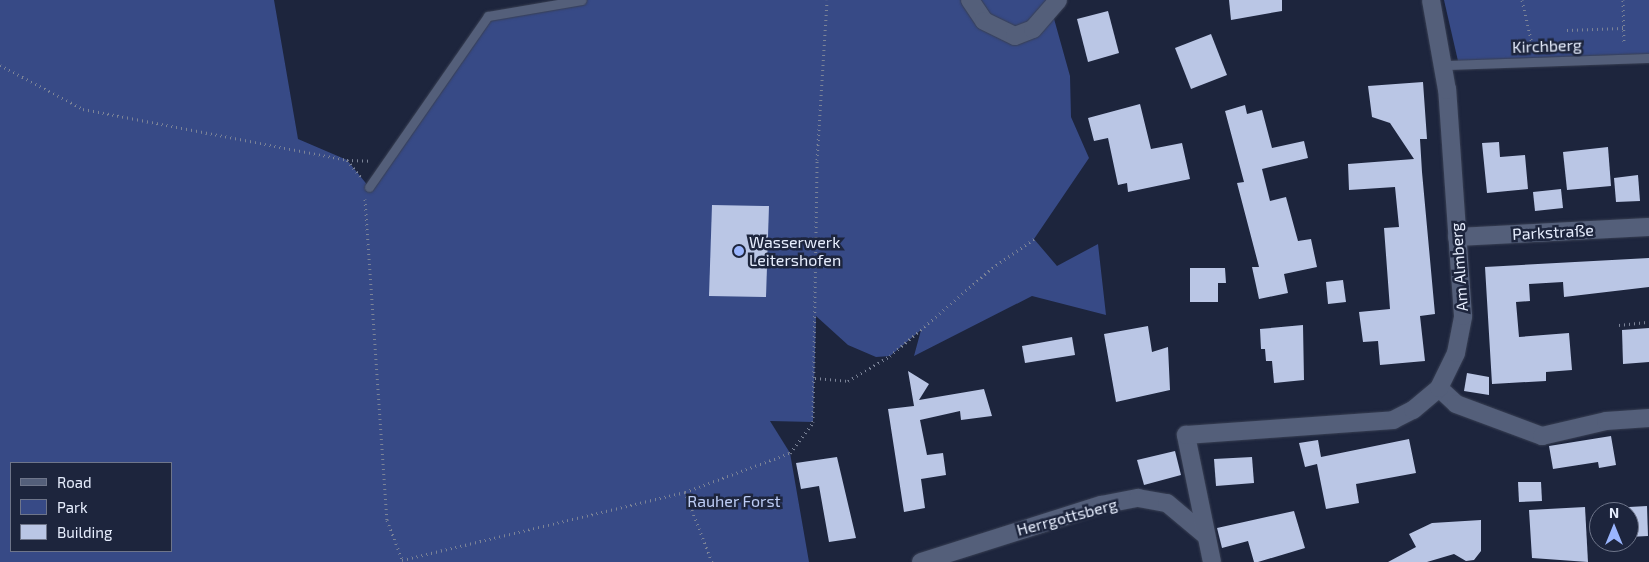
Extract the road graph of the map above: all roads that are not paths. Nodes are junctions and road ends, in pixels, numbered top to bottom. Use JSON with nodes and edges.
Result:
{"nodes":[{"id":1,"x":582,"y":0,"type":"edge"},
{"id":2,"x":970,"y":0,"type":"edge"},
{"id":3,"x":1058,"y":0,"type":"edge"},
{"id":4,"x":1431,"y":0,"type":"edge"},
{"id":5,"x":1649,"y":58,"type":"edge"},
{"id":6,"x":1445,"y":65,"type":"junction"},
{"id":7,"x":370,"y":188,"type":"road end"},
{"id":8,"x":1649,"y":226,"type":"edge"},
{"id":9,"x":1457,"y":237,"type":"junction"},
{"id":10,"x":1439,"y":388,"type":"junction"},
{"id":11,"x":1649,"y":418,"type":"edge"},
{"id":12,"x":1205,"y":535,"type":"junction"},
{"id":13,"x":921,"y":562,"type":"edge"},
{"id":14,"x":1212,"y":562,"type":"edge"}],
"edges":[{"from":1,"to":7,"type":"lane"},
{"from":2,"to":3,"type":"street"},
{"from":4,"to":6,"type":"street","name":"Am Almberg"},
{"from":5,"to":6,"type":"lane","name":"Kirchberg"},
{"from":6,"to":9,"type":"street","name":"Am Almberg"},
{"from":8,"to":9,"type":"street","name":"Parkstraße"},
{"from":9,"to":10,"type":"street","name":"Am Almberg"},
{"from":10,"to":11,"type":"street"},
{"from":10,"to":12,"type":"street","name":"Am Almberg"},
{"from":12,"to":13,"type":"street","name":"Herrgottsberg"},
{"from":12,"to":14,"type":"street"}]}
